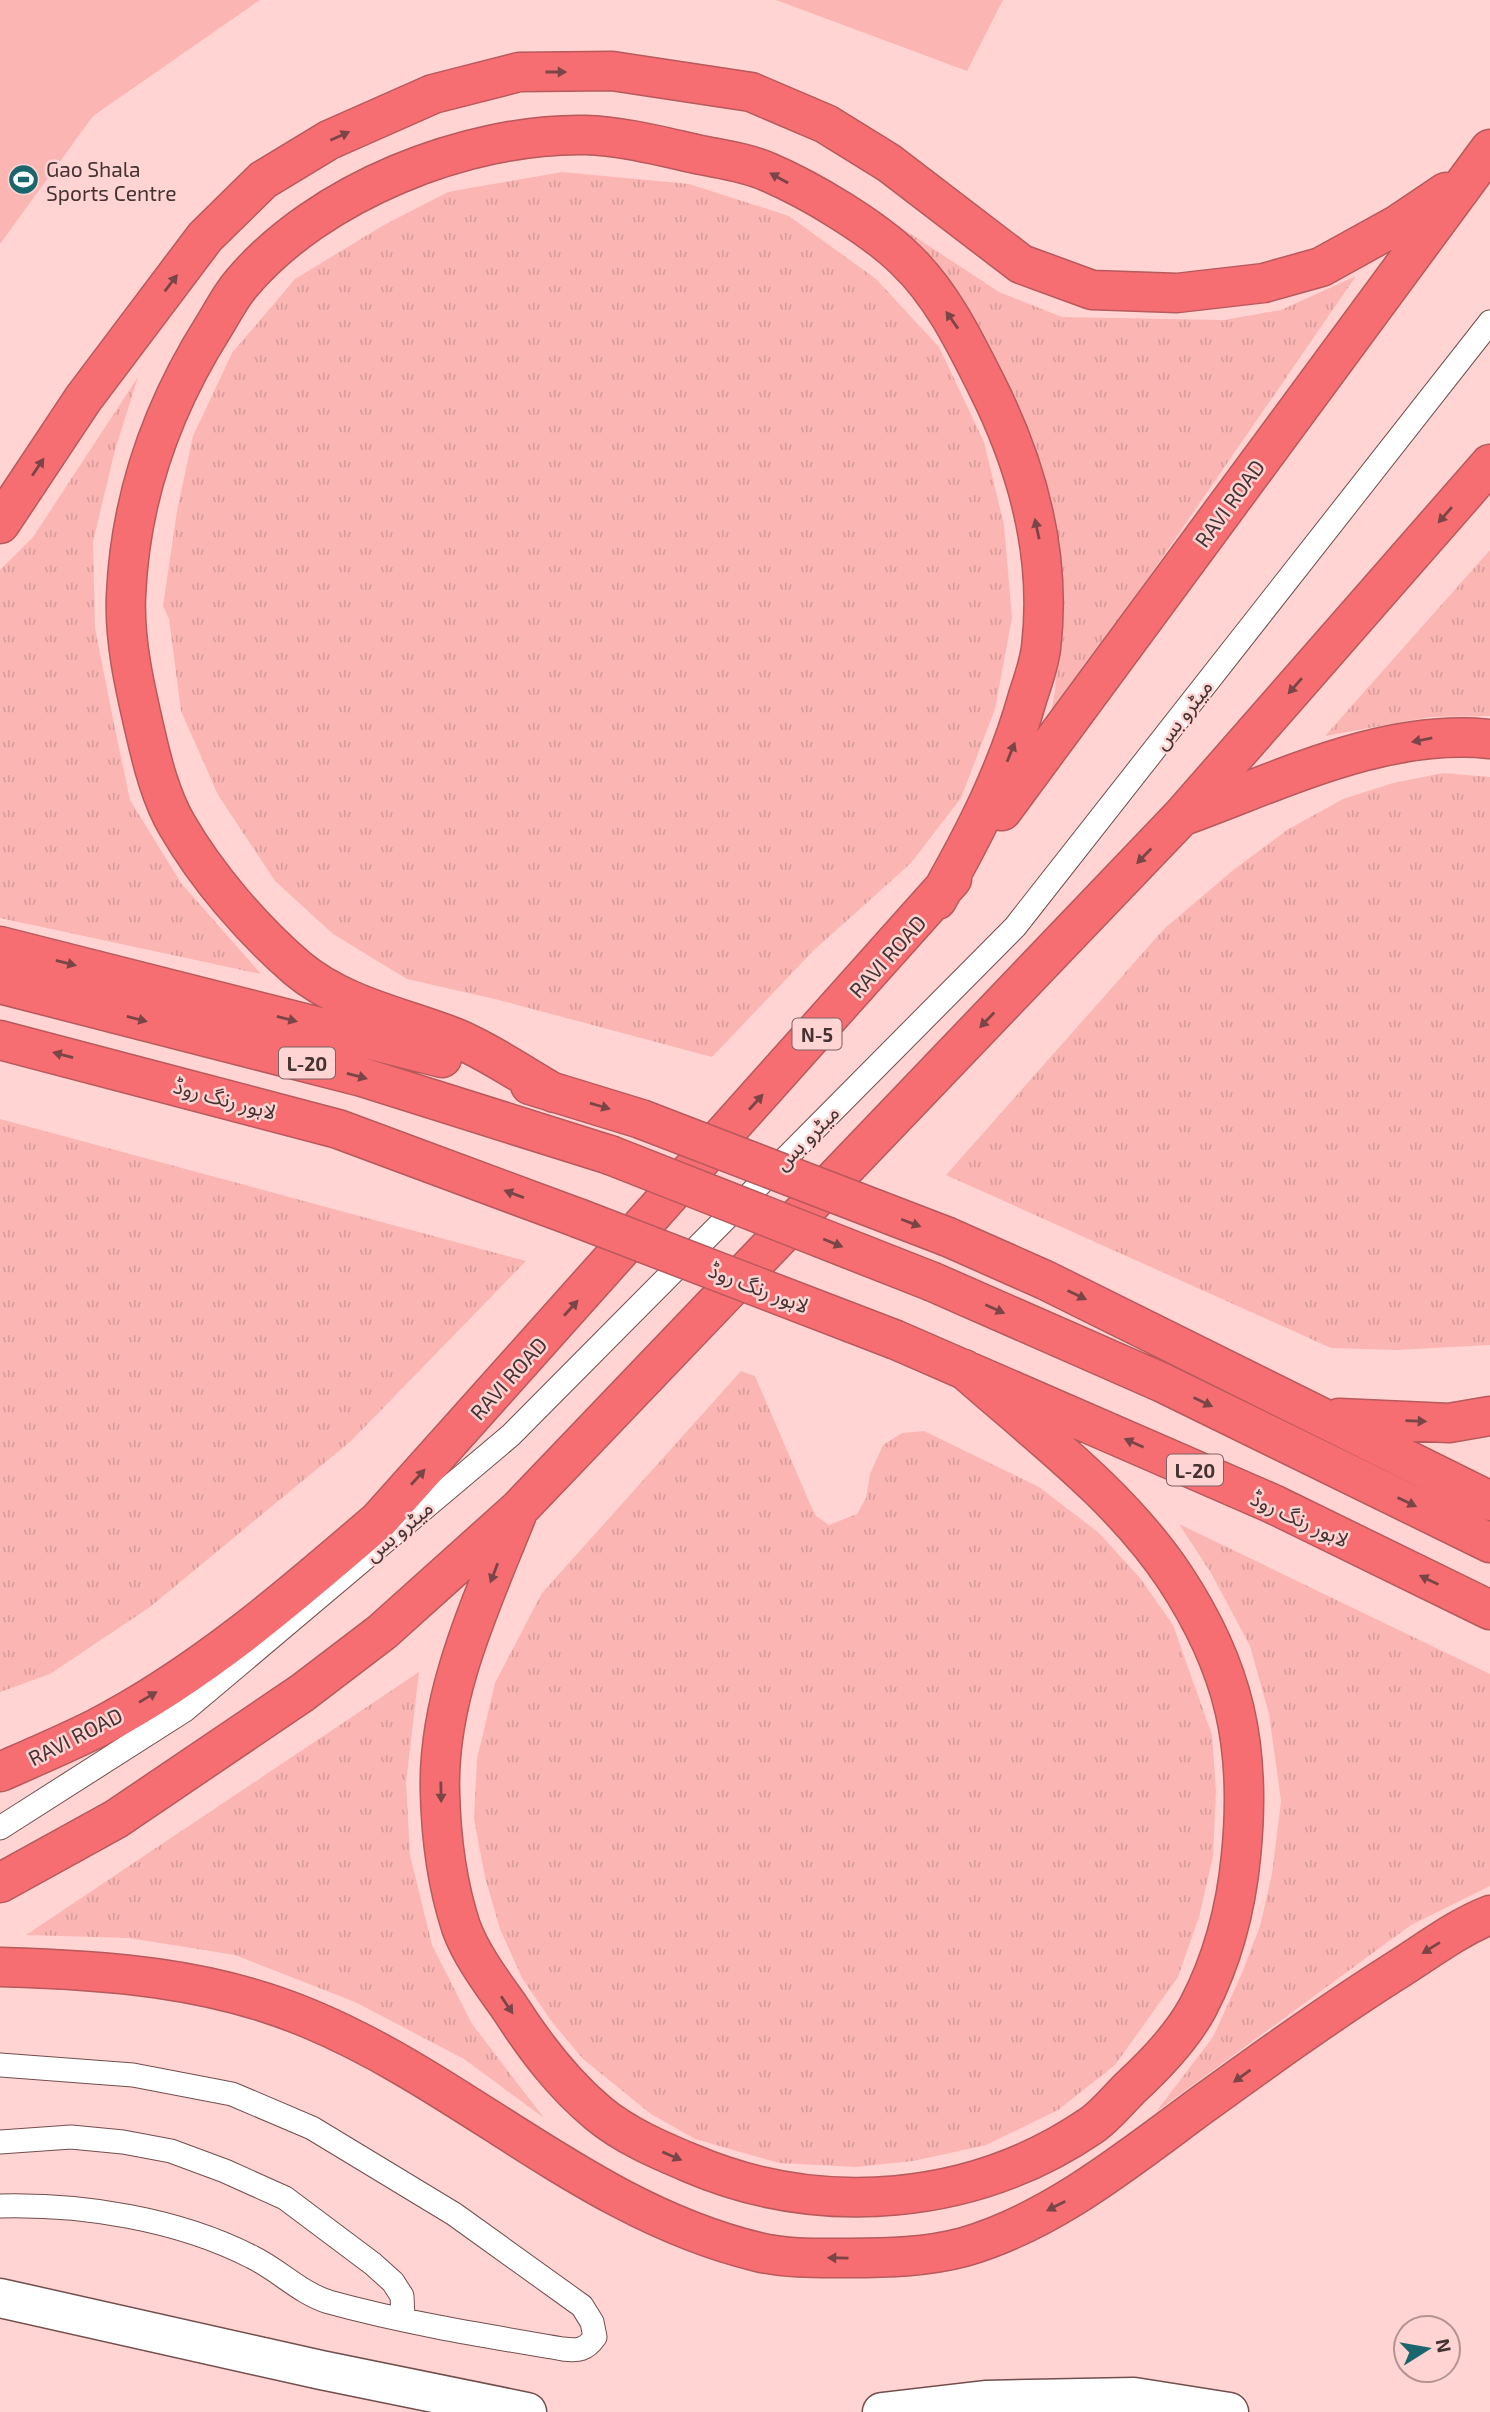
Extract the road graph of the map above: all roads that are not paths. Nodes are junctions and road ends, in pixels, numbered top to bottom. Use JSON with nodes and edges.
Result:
{"nodes":[{"id":1,"x":1480,"y":162,"type":"edge"},
{"id":2,"x":1490,"y":322,"type":"edge"},
{"id":3,"x":1490,"y":464,"type":"edge"},
{"id":4,"x":0,"y":524,"type":"edge"},
{"id":5,"x":1490,"y":739,"type":"edge"},
{"id":6,"x":1181,"y":817,"type":"junction"},
{"id":7,"x":937,"y":900,"type":"junction"},
{"id":8,"x":0,"y":946,"type":"edge"},
{"id":9,"x":0,"y":984,"type":"edge"},
{"id":10,"x":7,"y":1043,"type":"edge"},
{"id":11,"x":554,"y":1093,"type":"junction"},
{"id":12,"x":964,"y":1369,"type":"junction"},
{"id":13,"x":1490,"y":1416,"type":"edge"},
{"id":14,"x":1323,"y":1418,"type":"junction"},
{"id":15,"x":1438,"y":1474,"type":"junction"},
{"id":16,"x":1490,"y":1476,"type":"edge"},
{"id":17,"x":1490,"y":1502,"type":"edge"},
{"id":18,"x":519,"y":1509,"type":"junction"},
{"id":19,"x":1490,"y":1543,"type":"edge"},
{"id":20,"x":1490,"y":1610,"type":"edge"},
{"id":21,"x":98,"y":1727,"type":"junction"},
{"id":22,"x":0,"y":1742,"type":"edge"},
{"id":23,"x":0,"y":1772,"type":"edge"},
{"id":24,"x":0,"y":1828,"type":"edge"},
{"id":25,"x":0,"y":1883,"type":"edge"},
{"id":26,"x":1490,"y":1915,"type":"edge"},
{"id":27,"x":0,"y":1967,"type":"edge"},
{"id":28,"x":0,"y":2065,"type":"edge"},
{"id":29,"x":0,"y":2141,"type":"edge"},
{"id":30,"x":0,"y":2206,"type":"edge"},
{"id":31,"x":0,"y":2298,"type":"edge"},
{"id":32,"x":403,"y":2318,"type":"junction"},
{"id":33,"x":527,"y":2412,"type":"edge"},
{"id":34,"x":882,"y":2412,"type":"edge"},
{"id":35,"x":1229,"y":2412,"type":"edge"}],
"edges":[{"from":4,"to":1,"type":"highway","one_way":true},
{"from":1,"to":7,"type":"highway","name":"RAVI ROAD","number":"N-5"},
{"from":2,"to":24,"type":"lane","name":"میٹرو بس"},
{"from":3,"to":6,"type":"highway","one_way":true},
{"from":5,"to":6,"type":"highway","one_way":true},
{"from":6,"to":18,"type":"highway","one_way":true},
{"from":7,"to":11,"type":"highway","one_way":true},
{"from":21,"to":7,"type":"highway","name":"RAVI ROAD","number":"N-5","one_way":true},
{"from":8,"to":11,"type":"highway","one_way":true},
{"from":9,"to":19,"type":"highway","number":"L-20","one_way":true,"bridge":true},
{"from":12,"to":10,"type":"highway","name":"لاہور رنگ روڈ","number":"L-20","one_way":true,"bridge":true},
{"from":11,"to":14,"type":"highway","one_way":true,"bridge":true},
{"from":18,"to":12,"type":"highway","one_way":true},
{"from":20,"to":12,"type":"highway","name":"لاہور رنگ روڈ","number":"L-20","one_way":true},
{"from":14,"to":13,"type":"highway","one_way":true},
{"from":14,"to":15,"type":"highway"},
{"from":15,"to":16,"type":"highway"},
{"from":15,"to":17,"type":"highway"},
{"from":18,"to":25,"type":"highway"},
{"from":21,"to":22,"type":"highway"},
{"from":21,"to":23,"type":"highway","name":"RAVI ROAD","number":"N-5"},
{"from":26,"to":27,"type":"highway","one_way":true},
{"from":28,"to":32,"type":"lane"},
{"from":29,"to":32,"type":"lane"},
{"from":30,"to":32,"type":"lane"},
{"from":31,"to":33,"type":"street"},
{"from":34,"to":35,"type":"street"}]}
